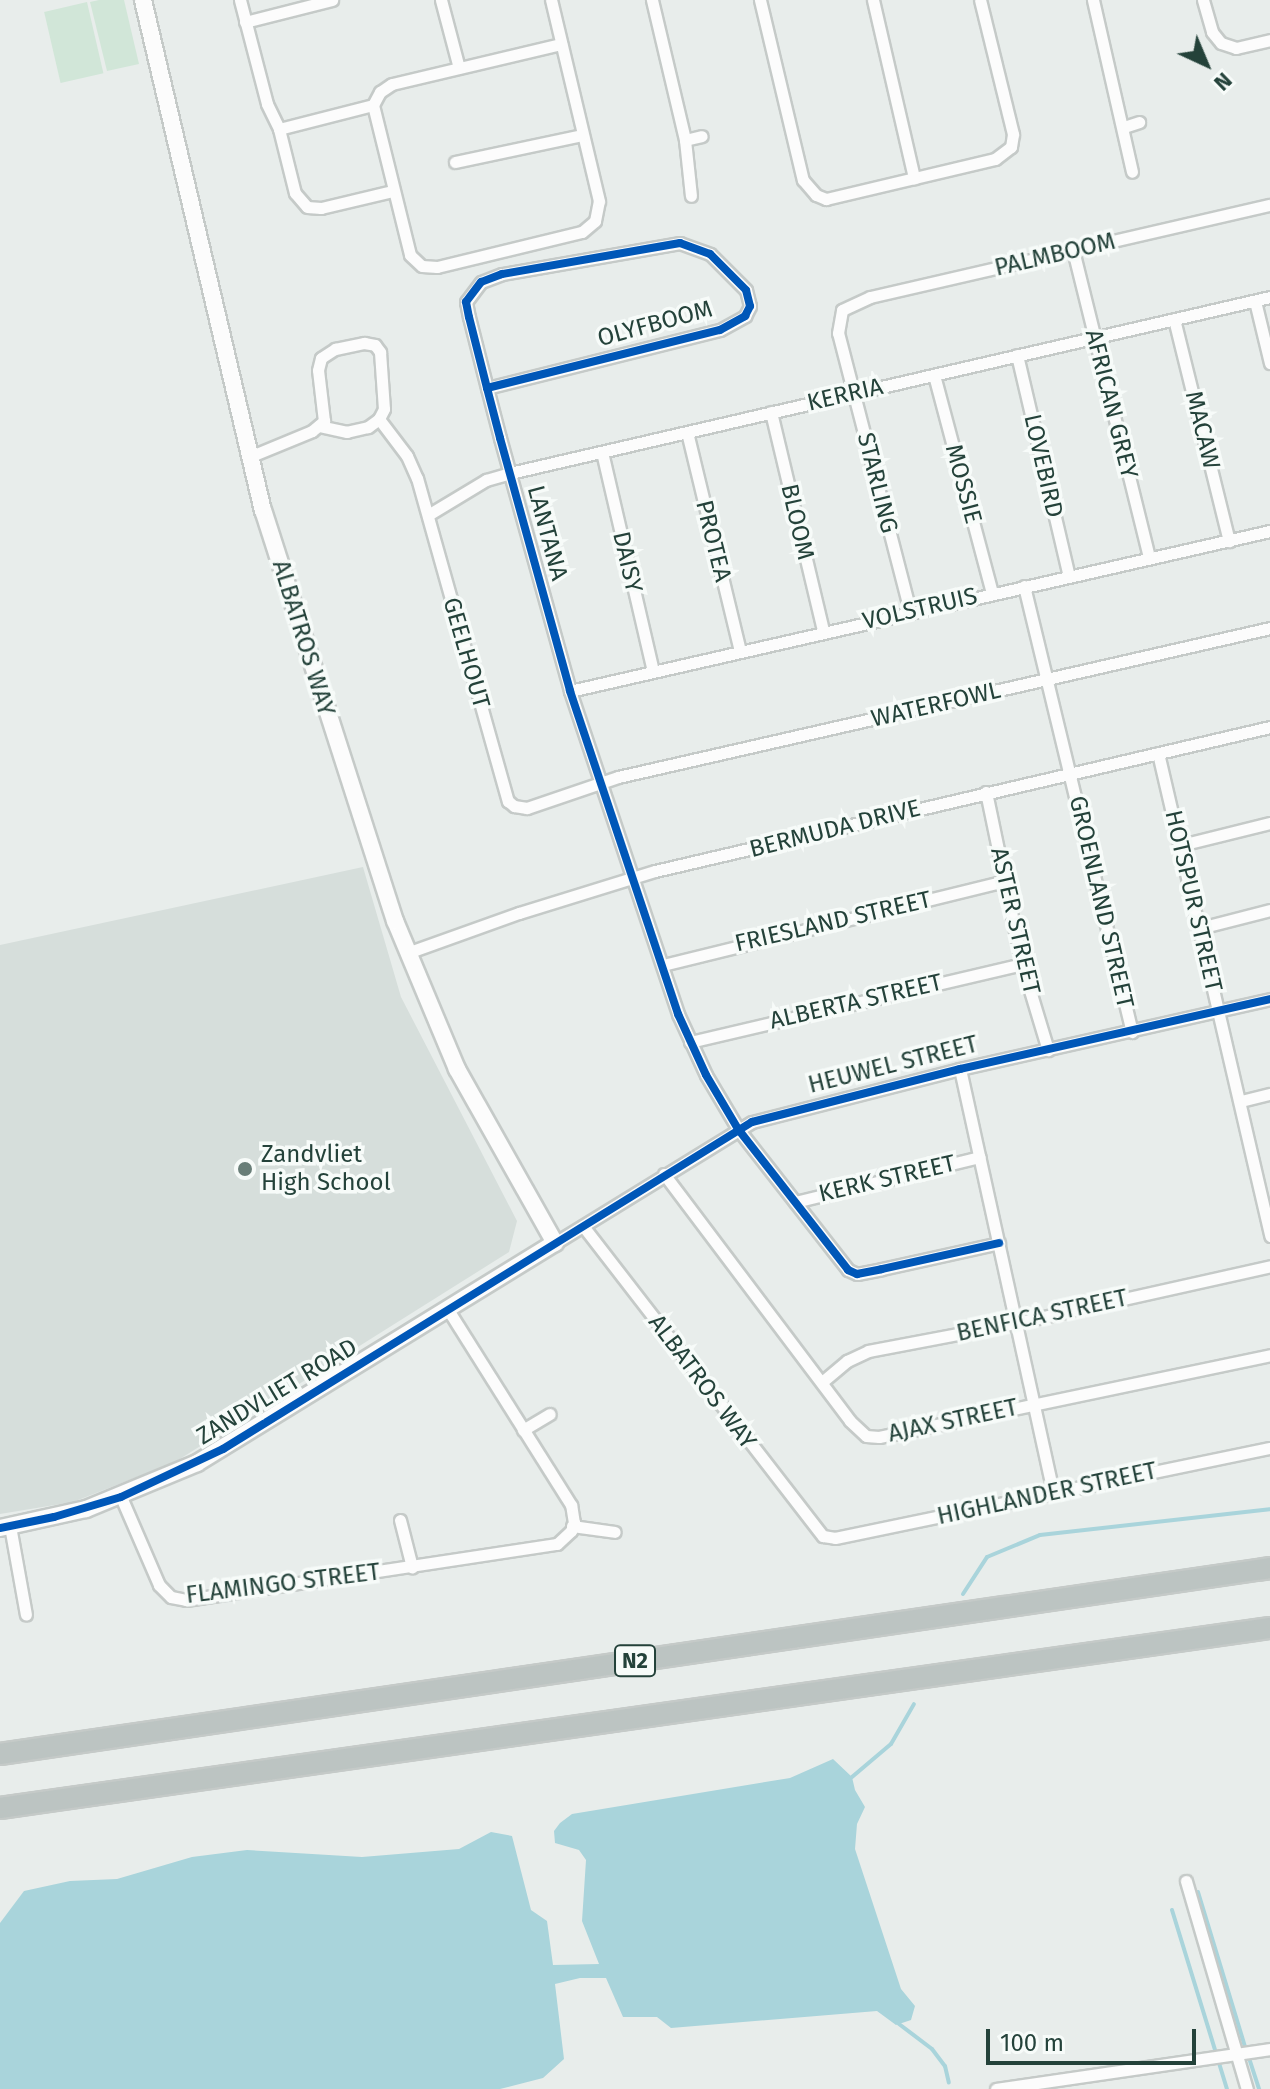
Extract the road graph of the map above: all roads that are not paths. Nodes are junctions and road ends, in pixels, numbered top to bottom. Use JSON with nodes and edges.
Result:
{"nodes":[{"id":1,"x":143,"y":0,"type":"edge"},
{"id":2,"x":240,"y":0,"type":"edge"},
{"id":3,"x":332,"y":0,"type":"edge"},
{"id":4,"x":441,"y":0,"type":"edge"},
{"id":5,"x":551,"y":0,"type":"edge"},
{"id":6,"x":652,"y":0,"type":"edge"},
{"id":7,"x":760,"y":0,"type":"edge"},
{"id":8,"x":873,"y":0,"type":"edge"},
{"id":9,"x":980,"y":0,"type":"edge"},
{"id":10,"x":1093,"y":0,"type":"edge"},
{"id":11,"x":1203,"y":0,"type":"edge"},
{"id":12,"x":245,"y":22,"type":"junction"},
{"id":13,"x":1270,"y":40,"type":"edge"},
{"id":14,"x":561,"y":44,"type":"junction"},
{"id":15,"x":459,"y":68,"type":"junction"},
{"id":16,"x":373,"y":105,"type":"junction"},
{"id":17,"x":1139,"y":122,"type":"dead end"},
{"id":18,"x":1124,"y":127,"type":"junction"},
{"id":19,"x":279,"y":129,"type":"junction"},
{"id":20,"x":582,"y":135,"type":"junction"},
{"id":21,"x":702,"y":136,"type":"dead end"},
{"id":22,"x":685,"y":140,"type":"junction"},
{"id":23,"x":455,"y":162,"type":"dead end"},
{"id":24,"x":1132,"y":172,"type":"dead end"},
{"id":25,"x":914,"y":178,"type":"junction"},
{"id":26,"x":393,"y":191,"type":"junction"},
{"id":27,"x":691,"y":196,"type":"dead end"},
{"id":28,"x":1270,"y":205,"type":"edge"},
{"id":29,"x":1073,"y":250,"type":"junction"},
{"id":30,"x":470,"y":292,"type":"joint"},
{"id":31,"x":1270,"y":297,"type":"edge"},
{"id":32,"x":1255,"y":301,"type":"junction"},
{"id":33,"x":842,"y":310,"type":"joint"},
{"id":34,"x":1174,"y":319,"type":"junction"},
{"id":35,"x":1093,"y":338,"type":"junction"},
{"id":36,"x":1017,"y":355,"type":"junction"},
{"id":37,"x":1270,"y":363,"type":"edge"},
{"id":38,"x":934,"y":375,"type":"junction"},
{"id":39,"x":487,"y":388,"type":"junction"},
{"id":40,"x":854,"y":393,"type":"junction"},
{"id":41,"x":771,"y":412,"type":"junction"},
{"id":42,"x":379,"y":419,"type":"junction"},
{"id":43,"x":319,"y":426,"type":"junction"},
{"id":44,"x":687,"y":432,"type":"junction"},
{"id":45,"x":602,"y":452,"type":"junction"},
{"id":46,"x":249,"y":457,"type":"junction"},
{"id":47,"x":510,"y":473,"type":"junction"},
{"id":48,"x":428,"y":515,"type":"junction"},
{"id":49,"x":1270,"y":531,"type":"edge"},
{"id":50,"x":1229,"y":541,"type":"junction"},
{"id":51,"x":1149,"y":558,"type":"junction"},
{"id":52,"x":1069,"y":576,"type":"junction"},
{"id":53,"x":1024,"y":586,"type":"junction"},
{"id":54,"x":992,"y":593,"type":"junction"},
{"id":55,"x":910,"y":611,"type":"junction"},
{"id":56,"x":1270,"y":628,"type":"edge"},
{"id":57,"x":823,"y":631,"type":"junction"},
{"id":58,"x":740,"y":651,"type":"junction"},
{"id":59,"x":653,"y":671,"type":"junction"},
{"id":60,"x":1049,"y":679,"type":"junction"},
{"id":61,"x":570,"y":691,"type":"junction"},
{"id":62,"x":1270,"y":727,"type":"edge"},
{"id":63,"x":1158,"y":753,"type":"junction"},
{"id":64,"x":1071,"y":771,"type":"junction"},
{"id":65,"x":601,"y":783,"type":"junction"},
{"id":66,"x":986,"y":792,"type":"junction"},
{"id":67,"x":1270,"y":823,"type":"edge"},
{"id":68,"x":1181,"y":845,"type":"junction"},
{"id":69,"x":634,"y":878,"type":"junction"},
{"id":70,"x":1004,"y":881,"type":"junction"},
{"id":71,"x":1270,"y":910,"type":"edge"},
{"id":72,"x":1200,"y":928,"type":"junction"},
{"id":73,"x":407,"y":953,"type":"junction"},
{"id":74,"x":1022,"y":964,"type":"junction"},
{"id":75,"x":663,"y":965,"type":"junction"},
{"id":76,"x":1270,"y":999,"type":"edge"},
{"id":77,"x":1218,"y":1011,"type":"junction"},
{"id":78,"x":1132,"y":1032,"type":"junction"},
{"id":79,"x":690,"y":1042,"type":"junction"},
{"id":80,"x":1048,"y":1050,"type":"junction"},
{"id":81,"x":960,"y":1069,"type":"junction"},
{"id":82,"x":1270,"y":1094,"type":"edge"},
{"id":83,"x":1241,"y":1101,"type":"junction"},
{"id":84,"x":738,"y":1129,"type":"junction"},
{"id":85,"x":980,"y":1157,"type":"junction"},
{"id":86,"x":664,"y":1174,"type":"junction"},
{"id":87,"x":1265,"y":1184,"type":"edge"},
{"id":88,"x":795,"y":1202,"type":"junction"},
{"id":89,"x":583,"y":1226,"type":"junction"},
{"id":90,"x":1270,"y":1236,"type":"edge"},
{"id":91,"x":555,"y":1243,"type":"junction"},
{"id":92,"x":999,"y":1243,"type":"junction"},
{"id":93,"x":1270,"y":1266,"type":"edge"},
{"id":94,"x":448,"y":1310,"type":"junction"},
{"id":95,"x":1016,"y":1323,"type":"junction"},
{"id":96,"x":1270,"y":1355,"type":"edge"},
{"id":97,"x":822,"y":1382,"type":"junction"},
{"id":98,"x":1033,"y":1404,"type":"junction"},
{"id":99,"x":550,"y":1414,"type":"dead end"},
{"id":100,"x":523,"y":1430,"type":"junction"},
{"id":101,"x":1270,"y":1448,"type":"edge"},
{"id":102,"x":1053,"y":1493,"type":"junction"},
{"id":103,"x":121,"y":1497,"type":"junction"},
{"id":104,"x":400,"y":1520,"type":"dead end"},
{"id":105,"x":572,"y":1526,"type":"junction"},
{"id":106,"x":5,"y":1527,"type":"edge"},
{"id":107,"x":615,"y":1532,"type":"dead end"},
{"id":108,"x":823,"y":1536,"type":"joint"},
{"id":109,"x":412,"y":1567,"type":"junction"},
{"id":110,"x":1270,"y":1568,"type":"edge"},
{"id":111,"x":26,"y":1615,"type":"dead end"},
{"id":112,"x":1270,"y":1628,"type":"edge"},
{"id":113,"x":0,"y":1754,"type":"edge"},
{"id":114,"x":0,"y":1808,"type":"edge"},
{"id":115,"x":1186,"y":1881,"type":"dead end"},
{"id":116,"x":1270,"y":2049,"type":"edge"},
{"id":117,"x":1237,"y":2054,"type":"junction"},
{"id":118,"x":996,"y":2089,"type":"edge"},
{"id":119,"x":1247,"y":2089,"type":"edge"}],
"edges":[{"from":1,"to":46,"type":"street","name":"ALBATROS WAY"},
{"from":2,"to":12,"type":"street"},
{"from":3,"to":12,"type":"street"},
{"from":4,"to":15,"type":"street"},
{"from":5,"to":14,"type":"street"},
{"from":6,"to":22,"type":"street"},
{"from":7,"to":25,"type":"street"},
{"from":8,"to":25,"type":"street"},
{"from":9,"to":25,"type":"street"},
{"from":10,"to":18,"type":"street"},
{"from":11,"to":13,"type":"street"},
{"from":12,"to":19,"type":"street"},
{"from":14,"to":15,"type":"street"},
{"from":14,"to":20,"type":"street"},
{"from":15,"to":16,"type":"street"},
{"from":16,"to":19,"type":"street"},
{"from":16,"to":26,"type":"street"},
{"from":17,"to":18,"type":"street"},
{"from":18,"to":24,"type":"street"},
{"from":19,"to":26,"type":"street"},
{"from":20,"to":23,"type":"street"},
{"from":20,"to":26,"type":"street"},
{"from":21,"to":22,"type":"street"},
{"from":22,"to":27,"type":"street"},
{"from":28,"to":29,"type":"street","name":"PALMBOOM"},
{"from":29,"to":33,"type":"street","name":"PALMBOOM"},
{"from":29,"to":35,"type":"street","name":"AFRICAN GREY"},
{"from":30,"to":39,"type":"street","name":"LANTANA"},
{"from":30,"to":39,"type":"street","name":"OLYFBOOM"},
{"from":31,"to":32,"type":"street","name":"KERRIA"},
{"from":32,"to":34,"type":"street","name":"KERRIA"},
{"from":32,"to":37,"type":"street"},
{"from":33,"to":40,"type":"street","name":"STARLING"},
{"from":34,"to":35,"type":"street","name":"KERRIA"},
{"from":34,"to":50,"type":"street","name":"MACAW"},
{"from":35,"to":36,"type":"street","name":"KERRIA"},
{"from":35,"to":51,"type":"street","name":"AFRICAN GREY"},
{"from":36,"to":38,"type":"street","name":"KERRIA"},
{"from":36,"to":52,"type":"street","name":"LOVEBIRD"},
{"from":38,"to":40,"type":"street","name":"KERRIA"},
{"from":38,"to":54,"type":"street","name":"MOSSIE"},
{"from":39,"to":47,"type":"street","name":"LANTANA"},
{"from":40,"to":41,"type":"street","name":"KERRIA"},
{"from":40,"to":55,"type":"street","name":"STARLING"},
{"from":41,"to":44,"type":"street","name":"KERRIA"},
{"from":41,"to":57,"type":"street","name":"BLOOM"},
{"from":42,"to":43,"type":"street"},
{"from":42,"to":43,"type":"street"},
{"from":42,"to":48,"type":"street","name":"GEELHOUT"},
{"from":43,"to":46,"type":"street"},
{"from":44,"to":45,"type":"street","name":"KERRIA"},
{"from":44,"to":58,"type":"street","name":"PROTEA"},
{"from":45,"to":47,"type":"street","name":"KERRIA"},
{"from":45,"to":59,"type":"street","name":"DAISY"},
{"from":46,"to":73,"type":"street","name":"ALBATROS WAY"},
{"from":47,"to":48,"type":"street","name":"KERRIA"},
{"from":47,"to":61,"type":"street","name":"LANTANA"},
{"from":48,"to":65,"type":"street","name":"GEELHOUT"},
{"from":49,"to":50,"type":"street","name":"VOLSTRUIS"},
{"from":50,"to":51,"type":"street","name":"VOLSTRUIS"},
{"from":51,"to":52,"type":"street","name":"VOLSTRUIS"},
{"from":52,"to":53,"type":"street","name":"VOLSTRUIS"},
{"from":53,"to":54,"type":"street","name":"VOLSTRUIS"},
{"from":53,"to":60,"type":"street","name":"GROENLAND STREET"},
{"from":54,"to":55,"type":"street","name":"VOLSTRUIS"},
{"from":55,"to":57,"type":"street","name":"VOLSTRUIS"},
{"from":56,"to":60,"type":"street","name":"WATERFOWL"},
{"from":57,"to":58,"type":"street","name":"VOLSTRUIS"},
{"from":58,"to":59,"type":"street","name":"VOLSTRUIS"},
{"from":59,"to":61,"type":"street","name":"VOLSTRUIS"},
{"from":60,"to":64,"type":"street","name":"GROENLAND STREET"},
{"from":60,"to":65,"type":"street","name":"WATERFOWL"},
{"from":61,"to":65,"type":"street","name":"LANTANA"},
{"from":62,"to":63,"type":"street","name":"BERMUDA DRIVE"},
{"from":63,"to":64,"type":"street","name":"BERMUDA DRIVE"},
{"from":63,"to":68,"type":"street","name":"HOTSPUR STREET"},
{"from":64,"to":66,"type":"street","name":"BERMUDA DRIVE"},
{"from":64,"to":78,"type":"street","name":"GROENLAND STREET"},
{"from":65,"to":69,"type":"street","name":"LANTANA"},
{"from":66,"to":69,"type":"street","name":"BERMUDA DRIVE"},
{"from":66,"to":70,"type":"street","name":"ASTER STREET"},
{"from":67,"to":68,"type":"street"},
{"from":68,"to":72,"type":"street","name":"HOTSPUR STREET"},
{"from":69,"to":73,"type":"street","name":"BERMUDA DRIVE"},
{"from":69,"to":75,"type":"street","name":"LANTANA"},
{"from":70,"to":74,"type":"street","name":"ASTER STREET"},
{"from":70,"to":75,"type":"street","name":"FRIESLAND STREET"},
{"from":71,"to":72,"type":"street"},
{"from":72,"to":77,"type":"street","name":"HOTSPUR STREET"},
{"from":73,"to":91,"type":"street","name":"ALBATROS WAY"},
{"from":74,"to":79,"type":"street","name":"ALBERTA STREET"},
{"from":74,"to":80,"type":"street","name":"ASTER STREET"},
{"from":75,"to":79,"type":"street","name":"LANTANA"},
{"from":76,"to":77,"type":"street","name":"HEUWEL STREET"},
{"from":77,"to":78,"type":"street","name":"HEUWEL STREET"},
{"from":77,"to":83,"type":"street","name":"HOTSPUR STREET"},
{"from":78,"to":80,"type":"street","name":"HEUWEL STREET"},
{"from":79,"to":84,"type":"street","name":"LANTANA"},
{"from":80,"to":81,"type":"street","name":"HEUWEL STREET"},
{"from":81,"to":84,"type":"street","name":"HEUWEL STREET"},
{"from":81,"to":85,"type":"street"},
{"from":82,"to":83,"type":"street"},
{"from":83,"to":87,"type":"street","name":"HOTSPUR STREET"},
{"from":84,"to":86,"type":"street","name":"HEUWEL STREET"},
{"from":84,"to":88,"type":"street","name":"LANTANA"},
{"from":85,"to":88,"type":"street","name":"KERK STREET"},
{"from":85,"to":92,"type":"street"},
{"from":86,"to":89,"type":"street","name":"HEUWEL STREET"},
{"from":86,"to":97,"type":"street","name":"AJAX STREET"},
{"from":87,"to":90,"type":"street","name":"HOTSPUR STREET"},
{"from":88,"to":92,"type":"street","name":"LANTANA"},
{"from":89,"to":91,"type":"street","name":"HEUWEL STREET"},
{"from":89,"to":108,"type":"street","name":"ALBATROS WAY"},
{"from":91,"to":94,"type":"street","name":"ZANDVLIET ROAD"},
{"from":92,"to":95,"type":"street"},
{"from":93,"to":95,"type":"street","name":"BENFICA STREET"},
{"from":94,"to":100,"type":"street"},
{"from":94,"to":103,"type":"street","name":"ZANDVLIET ROAD"},
{"from":95,"to":97,"type":"street","name":"BENFICA STREET"},
{"from":95,"to":98,"type":"street"},
{"from":96,"to":98,"type":"street","name":"AJAX STREET"},
{"from":97,"to":98,"type":"street","name":"AJAX STREET"},
{"from":98,"to":102,"type":"street"},
{"from":99,"to":100,"type":"street"},
{"from":100,"to":105,"type":"street"},
{"from":101,"to":102,"type":"street","name":"HIGHLANDER STREET"},
{"from":102,"to":108,"type":"street","name":"HIGHLANDER STREET"},
{"from":103,"to":106,"type":"street","name":"ZANDVLIET ROAD"},
{"from":103,"to":109,"type":"street","name":"FLAMINGO STREET"},
{"from":104,"to":109,"type":"street","name":"FLAMINGO STREET"},
{"from":105,"to":107,"type":"street"},
{"from":105,"to":109,"type":"street","name":"FLAMINGO STREET"},
{"from":106,"to":111,"type":"street","name":"ZANDVLIET ROAD"},
{"from":110,"to":113,"type":"highway","number":"N2"},
{"from":112,"to":114,"type":"highway","number":"N2"},
{"from":115,"to":117,"type":"street"},
{"from":116,"to":117,"type":"street"},
{"from":117,"to":118,"type":"street"},
{"from":117,"to":119,"type":"street"}]}
